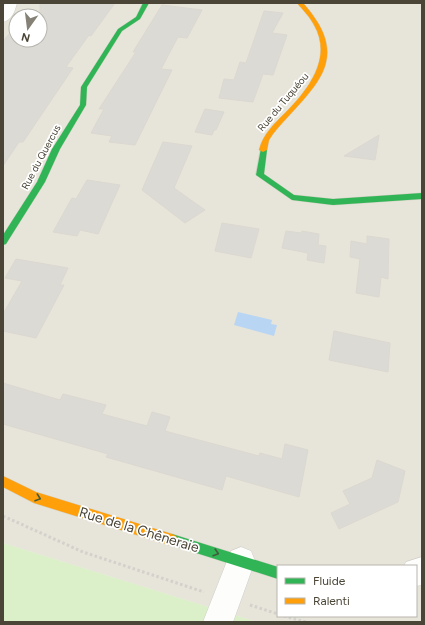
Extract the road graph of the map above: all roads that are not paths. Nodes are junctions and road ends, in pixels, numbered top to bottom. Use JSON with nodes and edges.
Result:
{"nodes":[{"id":1,"x":12,"y":3,"type":"edge"},
{"id":2,"x":146,"y":3,"type":"edge"},
{"id":3,"x":300,"y":3,"type":"edge"},
{"id":4,"x":3,"y":18,"type":"edge"},
{"id":5,"x":422,"y":196,"type":"edge"},
{"id":6,"x":3,"y":242,"type":"edge"},
{"id":7,"x":3,"y":481,"type":"edge"},
{"id":8,"x":241,"y":561,"type":"junction"},
{"id":9,"x":277,"y":573,"type":"edge"},
{"id":10,"x":223,"y":610,"type":"edge"}],
"edges":[{"from":1,"to":4,"type":"street"},
{"from":2,"to":6,"type":"street","name":"Rue du Quercus"},
{"from":3,"to":5,"type":"street","name":"Rue du Tuquéou"},
{"from":7,"to":8,"type":"street","name":"Rue de la Chêneraie","one_way":true},
{"from":8,"to":9,"type":"street","name":"Rue de la Chêneraie"},
{"from":8,"to":10,"type":"street"}]}
